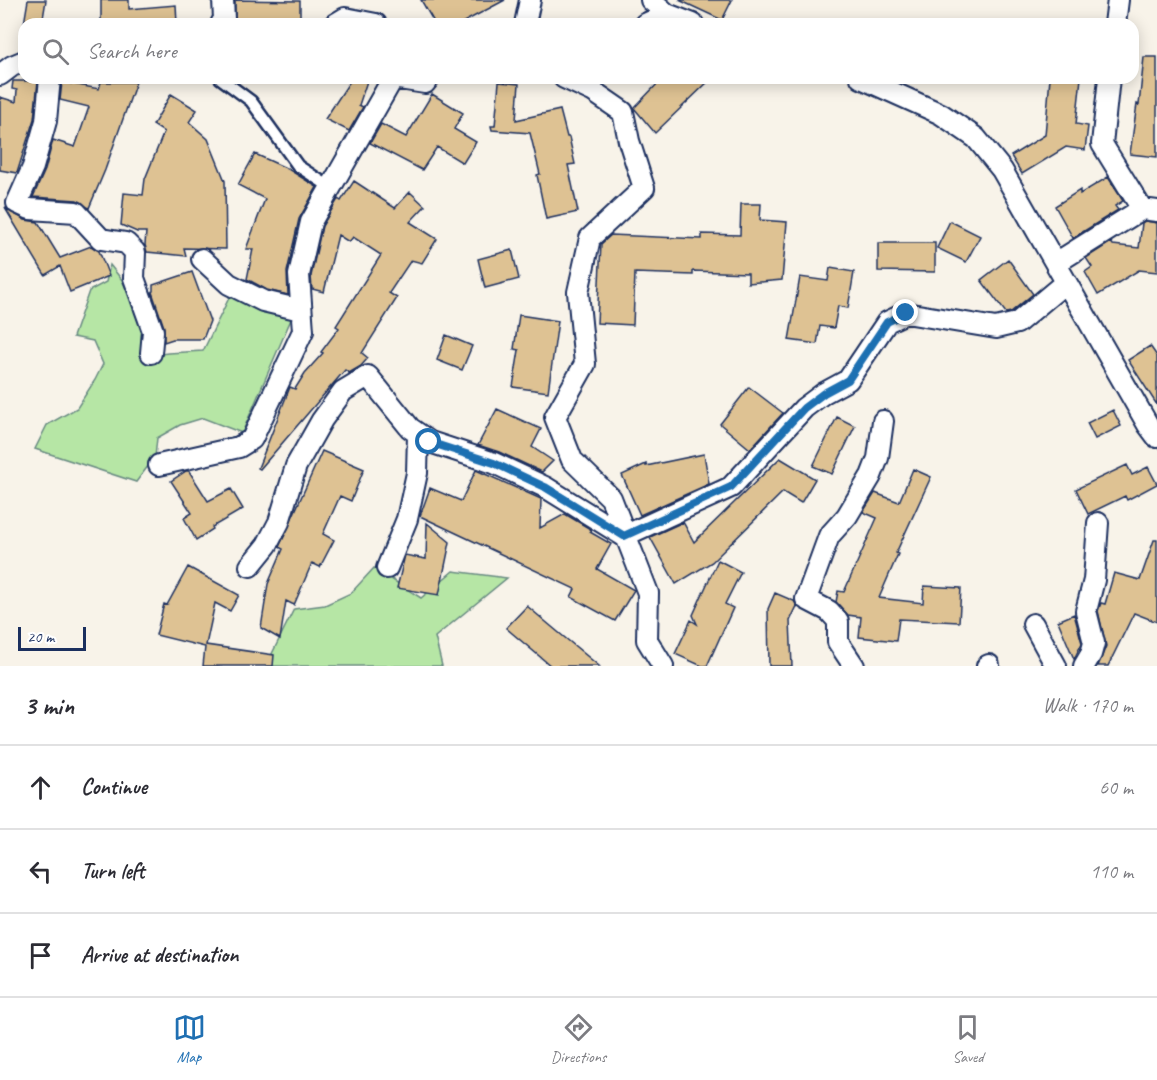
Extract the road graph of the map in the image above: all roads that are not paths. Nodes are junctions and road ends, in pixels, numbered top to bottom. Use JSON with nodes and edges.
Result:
{"nodes":[{"id":1,"x":223,"y":0,"type":"edge"},
{"id":2,"x":530,"y":0,"type":"edge"},
{"id":3,"x":651,"y":0,"type":"edge"},
{"id":4,"x":1118,"y":0,"type":"edge"},
{"id":5,"x":667,"y":14,"type":"junction"},
{"id":6,"x":224,"y":18,"type":"edge"},
{"id":7,"x":526,"y":18,"type":"edge"},
{"id":8,"x":658,"y":18,"type":"edge"},
{"id":9,"x":677,"y":18,"type":"edge"},
{"id":10,"x":1116,"y":18,"type":"edge"},
{"id":11,"x":18,"y":64,"type":"edge"},
{"id":12,"x":0,"y":75,"type":"edge"},
{"id":13,"x":49,"y":84,"type":"edge"},
{"id":14,"x":228,"y":84,"type":"edge"},
{"id":15,"x":390,"y":84,"type":"edge"},
{"id":16,"x":874,"y":84,"type":"edge"},
{"id":17,"x":1108,"y":84,"type":"edge"},
{"id":18,"x":598,"y":85,"type":"edge"},
{"id":19,"x":330,"y":187,"type":"junction"},
{"id":20,"x":8,"y":203,"type":"edge"},
{"id":21,"x":1150,"y":210,"type":"edge"},
{"id":22,"x":202,"y":259,"type":"dead end"},
{"id":23,"x":1056,"y":263,"type":"junction"},
{"id":24,"x":1066,"y":282,"type":"junction"},
{"id":25,"x":301,"y":310,"type":"junction"},
{"id":26,"x":151,"y":353,"type":"dead end"},
{"id":27,"x":883,"y":421,"type":"dead end"},
{"id":28,"x":418,"y":434,"type":"junction"},
{"id":29,"x":1157,"y":437,"type":"edge"},
{"id":30,"x":159,"y":465,"type":"dead end"},
{"id":31,"x":1098,"y":523,"type":"dead end"},
{"id":32,"x":624,"y":536,"type":"junction"},
{"id":33,"x":250,"y":566,"type":"dead end"},
{"id":34,"x":387,"y":568,"type":"dead end"},
{"id":35,"x":1033,"y":624,"type":"dead end"},
{"id":36,"x":663,"y":666,"type":"edge"},
{"id":37,"x":858,"y":666,"type":"edge"},
{"id":38,"x":1056,"y":666,"type":"edge"},
{"id":39,"x":1084,"y":666,"type":"edge"}],
"edges":[{"from":1,"to":6,"type":"street"},
{"from":2,"to":7,"type":"street"},
{"from":3,"to":5,"type":"street"},
{"from":4,"to":10,"type":"street"},
{"from":5,"to":8,"type":"street"},
{"from":5,"to":9,"type":"street"},
{"from":11,"to":12,"type":"street"},
{"from":13,"to":20,"type":"street"},
{"from":14,"to":19,"type":"lane"},
{"from":15,"to":19,"type":"street"},
{"from":16,"to":23,"type":"street"},
{"from":17,"to":21,"type":"street"},
{"from":18,"to":32,"type":"street"},
{"from":19,"to":25,"type":"street"},
{"from":20,"to":26,"type":"street"},
{"from":21,"to":23,"type":"street"},
{"from":22,"to":25,"type":"street"},
{"from":23,"to":24,"type":"street"},
{"from":24,"to":29,"type":"street"},
{"from":24,"to":32,"type":"street"},
{"from":25,"to":30,"type":"street"},
{"from":27,"to":37,"type":"street"},
{"from":28,"to":32,"type":"street"},
{"from":28,"to":33,"type":"street"},
{"from":28,"to":34,"type":"street"},
{"from":31,"to":39,"type":"street"},
{"from":32,"to":36,"type":"street"},
{"from":35,"to":38,"type":"street"}]}
